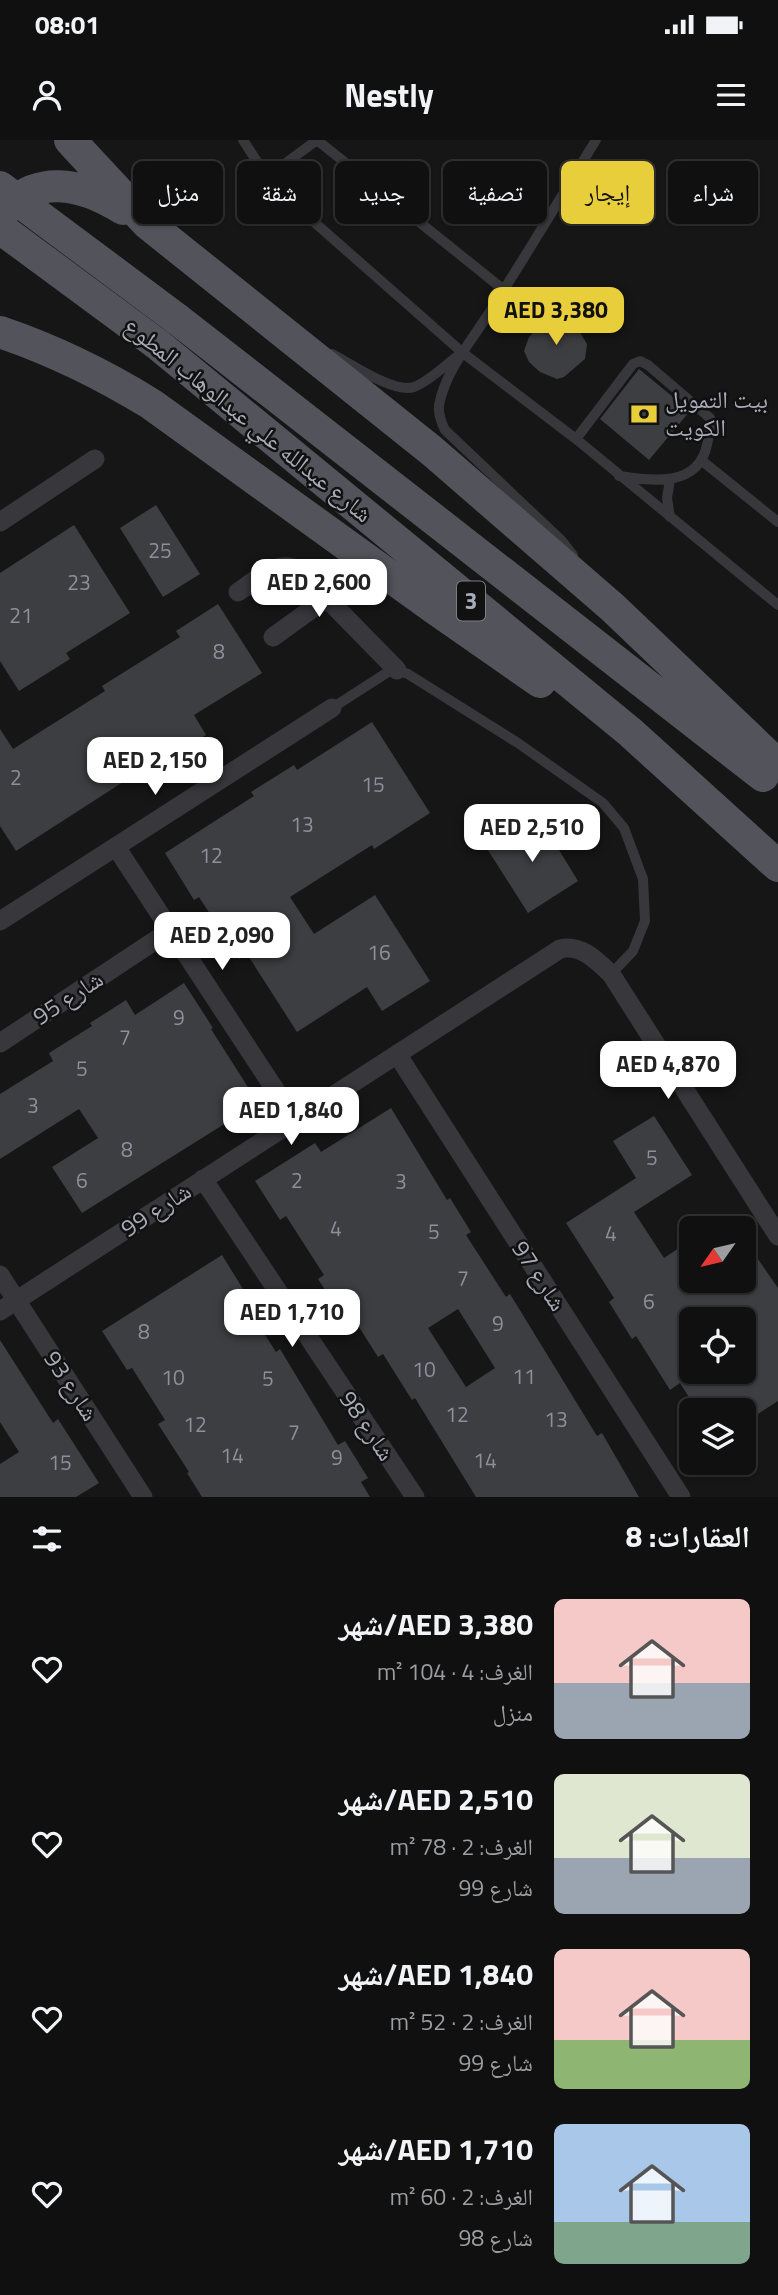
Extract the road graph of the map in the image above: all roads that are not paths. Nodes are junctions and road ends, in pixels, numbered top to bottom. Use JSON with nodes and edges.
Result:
{"nodes":[{"id":1,"x":70,"y":140,"type":"edge"},
{"id":2,"x":243,"y":140,"type":"edge"},
{"id":3,"x":317,"y":140,"type":"edge"},
{"id":4,"x":596,"y":140,"type":"edge"},
{"id":5,"x":257,"y":161,"type":"edge"},
{"id":6,"x":289,"y":161,"type":"edge"},
{"id":7,"x":0,"y":187,"type":"edge"},
{"id":8,"x":133,"y":208,"type":"edge"},
{"id":9,"x":133,"y":215,"type":"edge"},
{"id":10,"x":0,"y":216,"type":"edge"},
{"id":11,"x":148,"y":224,"type":"edge"},
{"id":12,"x":316,"y":224,"type":"edge"},
{"id":13,"x":0,"y":228,"type":"edge"},
{"id":14,"x":504,"y":290,"type":"junction"},
{"id":15,"x":0,"y":307,"type":"edge"},
{"id":16,"x":0,"y":332,"type":"edge"},
{"id":17,"x":294,"y":339,"type":"junction"},
{"id":18,"x":30,"y":342,"type":"junction"},
{"id":19,"x":463,"y":353,"type":"junction"},
{"id":20,"x":576,"y":439,"type":"junction"},
{"id":21,"x":95,"y":459,"type":"dead end"},
{"id":22,"x":701,"y":460,"type":"junction"},
{"id":23,"x":619,"y":476,"type":"junction"},
{"id":24,"x":670,"y":480,"type":"junction"},
{"id":25,"x":670,"y":517,"type":"junction"},
{"id":26,"x":0,"y":522,"type":"edge"},
{"id":27,"x":778,"y":522,"type":"edge"},
{"id":28,"x":238,"y":592,"type":"dead end"},
{"id":29,"x":599,"y":596,"type":"junction"},
{"id":30,"x":327,"y":598,"type":"junction"},
{"id":31,"x":778,"y":605,"type":"edge"},
{"id":32,"x":273,"y":637,"type":"dead end"},
{"id":33,"x":397,"y":670,"type":"junction"},
{"id":34,"x":332,"y":708,"type":"joint"},
{"id":35,"x":630,"y":732,"type":"junction"},
{"id":36,"x":778,"y":765,"type":"edge"},
{"id":37,"x":778,"y":787,"type":"edge"},
{"id":38,"x":116,"y":846,"type":"junction"},
{"id":39,"x":778,"y":866,"type":"edge"},
{"id":40,"x":1,"y":919,"type":"edge"},
{"id":41,"x":171,"y":930,"type":"junction"},
{"id":42,"x":611,"y":974,"type":"junction"},
{"id":43,"x":0,"y":1043,"type":"edge"},
{"id":44,"x":397,"y":1054,"type":"junction"},
{"id":45,"x":295,"y":1120,"type":"junction"},
{"id":46,"x":203,"y":1179,"type":"junction"},
{"id":47,"x":778,"y":1236,"type":"edge"},
{"id":48,"x":0,"y":1275,"type":"edge"},
{"id":49,"x":8,"y":1305,"type":"edge"},
{"id":50,"x":143,"y":1497,"type":"edge"},
{"id":51,"x":415,"y":1497,"type":"edge"},
{"id":52,"x":681,"y":1497,"type":"edge"}],
"edges":[{"from":1,"to":8,"type":"main road"},
{"from":2,"to":5,"type":"lane"},
{"from":3,"to":6,"type":"lane"},
{"from":3,"to":14,"type":"lane"},
{"from":4,"to":14,"type":"lane"},
{"from":7,"to":37,"type":"main road","name":"شارع عبدالله علي عبدالوهاب المطوع","number":"3","bridge":true},
{"from":9,"to":10,"type":"main road"},
{"from":11,"to":17,"type":"main road"},
{"from":12,"to":19,"type":"lane"},
{"from":13,"to":35,"type":"main road","name":"شارع عبدالله علي عبدالوهاب المطوع","number":"3"},
{"from":14,"to":19,"type":"lane"},
{"from":15,"to":18,"type":"main road"},
{"from":16,"to":18,"type":"main road"},
{"from":17,"to":19,"type":"lane"},
{"from":17,"to":29,"type":"main road"},
{"from":18,"to":35,"type":"main road"},
{"from":19,"to":20,"type":"lane"},
{"from":19,"to":29,"type":"lane"},
{"from":20,"to":22,"type":"lane"},
{"from":20,"to":23,"type":"lane"},
{"from":21,"to":26,"type":"street"},
{"from":22,"to":24,"type":"lane"},
{"from":22,"to":27,"type":"lane"},
{"from":23,"to":24,"type":"lane"},
{"from":23,"to":25,"type":"lane"},
{"from":24,"to":25,"type":"lane"},
{"from":25,"to":31,"type":"lane"},
{"from":28,"to":30,"type":"street"},
{"from":29,"to":36,"type":"main road"},
{"from":30,"to":32,"type":"street"},
{"from":30,"to":33,"type":"street"},
{"from":33,"to":34,"type":"lane"},
{"from":33,"to":42,"type":"lane"},
{"from":34,"to":38,"type":"street"},
{"from":35,"to":39,"type":"main road","name":"شارع عبدالله علي عبدالوهاب المطوع","number":"3"},
{"from":38,"to":40,"type":"street"},
{"from":38,"to":41,"type":"street"},
{"from":41,"to":43,"type":"street","name":"شارع 95"},
{"from":41,"to":45,"type":"street"},
{"from":42,"to":44,"type":"street","name":"شارع 99"},
{"from":42,"to":47,"type":"street"},
{"from":44,"to":45,"type":"street","name":"شارع 99"},
{"from":44,"to":52,"type":"street","name":"شارع 97"},
{"from":45,"to":46,"type":"street","name":"شارع 99"},
{"from":46,"to":49,"type":"street","name":"شارع 99"},
{"from":46,"to":51,"type":"street","name":"شارع 98"},
{"from":48,"to":49,"type":"street","name":"شارع 93"},
{"from":49,"to":50,"type":"street","name":"شارع 93"}]}
